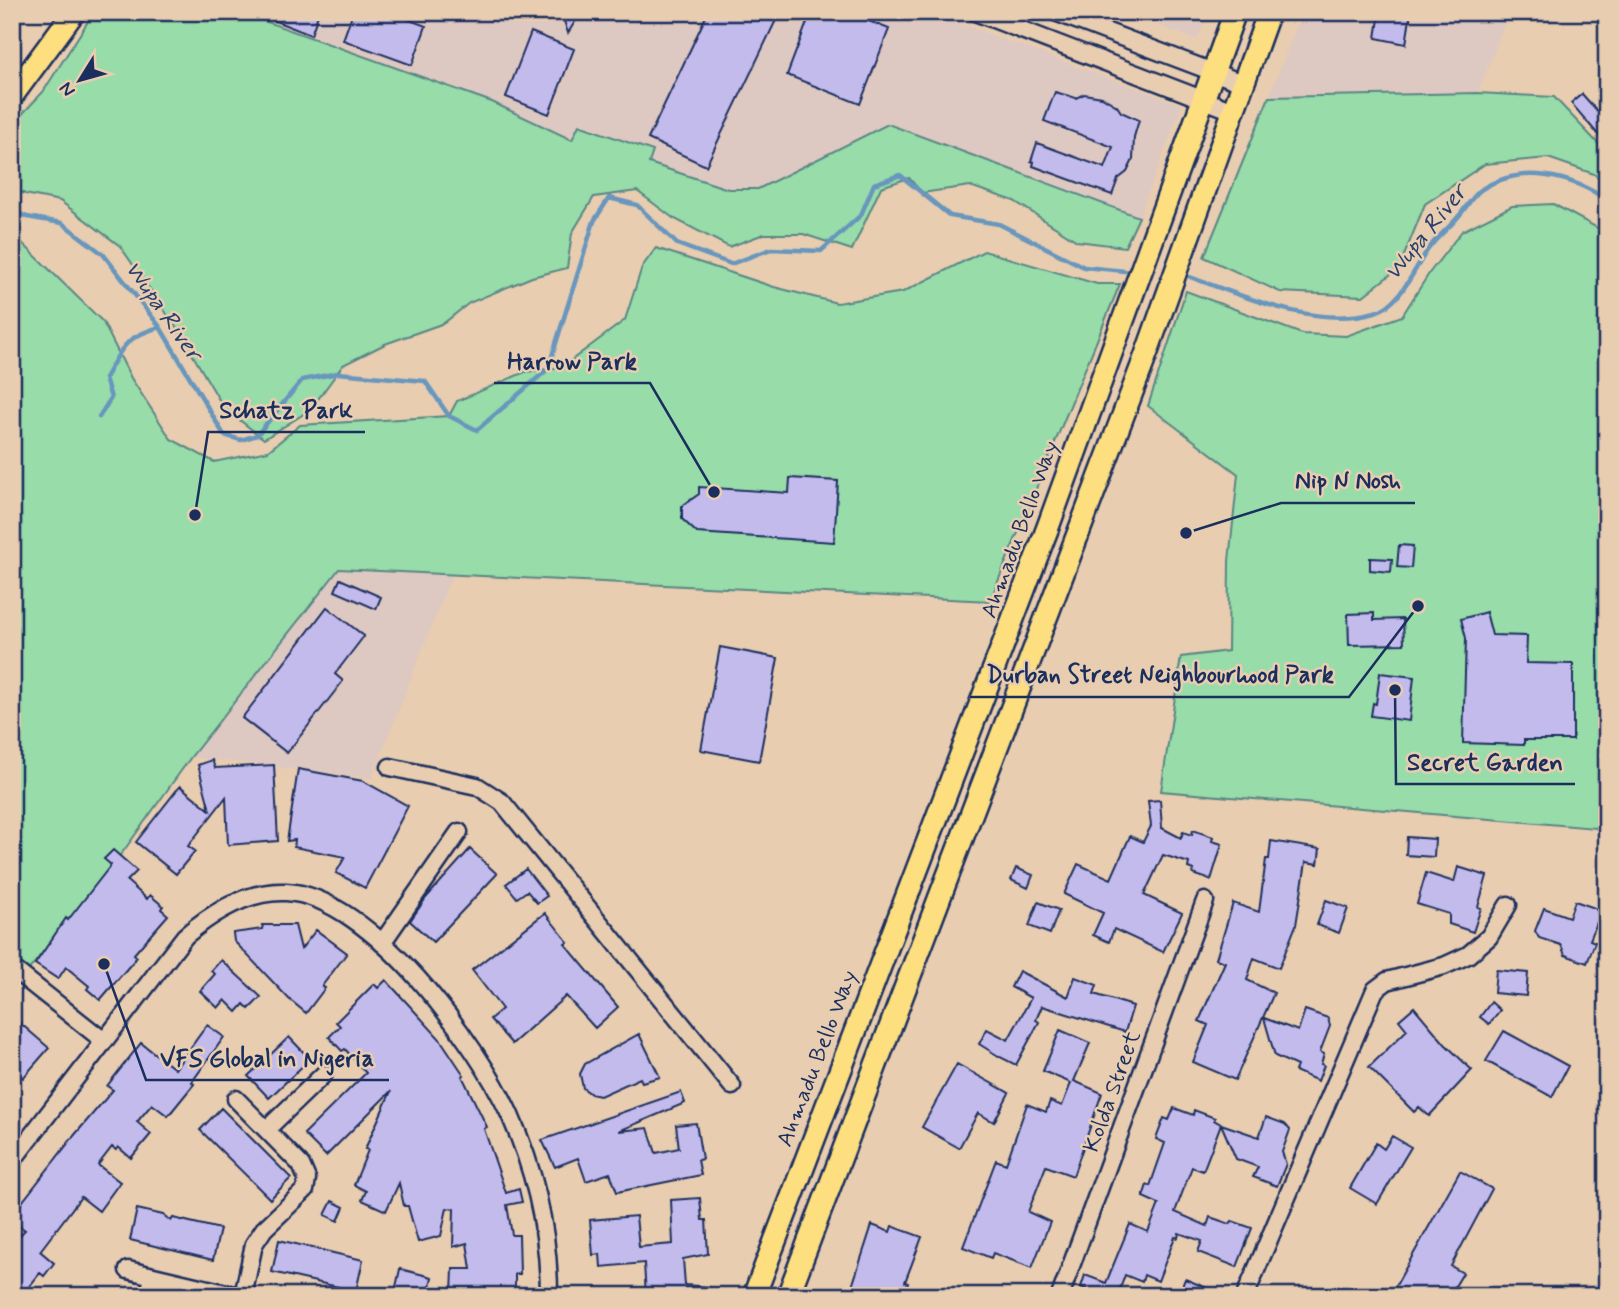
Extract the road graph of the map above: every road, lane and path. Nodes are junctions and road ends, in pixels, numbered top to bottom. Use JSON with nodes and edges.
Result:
{"nodes":[{"id":1,"x":74,"y":12,"type":"edge"},
{"id":2,"x":975,"y":12,"type":"edge"},
{"id":3,"x":1055,"y":12,"type":"edge"},
{"id":4,"x":1235,"y":12,"type":"edge"},
{"id":5,"x":1269,"y":12,"type":"edge"},
{"id":6,"x":1213,"y":72,"type":"junction"},
{"id":7,"x":1242,"y":83,"type":"junction"},
{"id":8,"x":12,"y":96,"type":"edge"},
{"id":9,"x":1203,"y":99,"type":"junction"},
{"id":10,"x":1233,"y":111,"type":"junction"},
{"id":11,"x":390,"y":767,"type":"dead end"},
{"id":12,"x":458,"y":832,"type":"dead end"},
{"id":13,"x":1205,"y":901,"type":"dead end"},
{"id":14,"x":1508,"y":905,"type":"dead end"},
{"id":15,"x":382,"y":943,"type":"junction"},
{"id":16,"x":12,"y":968,"type":"edge"},
{"id":17,"x":104,"y":1041,"type":"junction"},
{"id":18,"x":324,"y":1074,"type":"dead end"},
{"id":19,"x":732,"y":1086,"type":"dead end"},
{"id":20,"x":236,"y":1099,"type":"dead end"},
{"id":21,"x":267,"y":1129,"type":"junction"},
{"id":22,"x":12,"y":1161,"type":"edge"},
{"id":23,"x":128,"y":1270,"type":"dead end"},
{"id":24,"x":153,"y":1276,"type":"junction"},
{"id":25,"x":149,"y":1296,"type":"edge"},
{"id":26,"x":240,"y":1296,"type":"edge"},
{"id":27,"x":550,"y":1296,"type":"edge"},
{"id":28,"x":754,"y":1296,"type":"edge"},
{"id":29,"x":788,"y":1296,"type":"edge"},
{"id":30,"x":1060,"y":1296,"type":"edge"},
{"id":31,"x":1244,"y":1296,"type":"edge"}],
"edges":[{"from":1,"to":8,"type":"main road"},
{"from":2,"to":9,"type":"street"},
{"from":3,"to":6,"type":"street"},
{"from":4,"to":6,"type":"main road","name":"Ahmadu Bello Way"},
{"from":5,"to":7,"type":"main road"},
{"from":6,"to":7,"type":"street"},
{"from":6,"to":9,"type":"main road","name":"Ahmadu Bello Way"},
{"from":7,"to":10,"type":"main road"},
{"from":9,"to":10,"type":"street"},
{"from":9,"to":28,"type":"main road","name":"Ahmadu Bello Way"},
{"from":10,"to":29,"type":"main road"},
{"from":11,"to":19,"type":"street"},
{"from":12,"to":15,"type":"street"},
{"from":13,"to":30,"type":"street","name":"Kolda Street"},
{"from":14,"to":31,"type":"street"},
{"from":15,"to":17,"type":"street"},
{"from":15,"to":27,"type":"street"},
{"from":16,"to":17,"type":"street"},
{"from":17,"to":22,"type":"street"},
{"from":18,"to":21,"type":"street"},
{"from":20,"to":21,"type":"street"},
{"from":21,"to":26,"type":"street"},
{"from":23,"to":24,"type":"street"},
{"from":24,"to":25,"type":"street"},
{"from":24,"to":26,"type":"street"}]}
